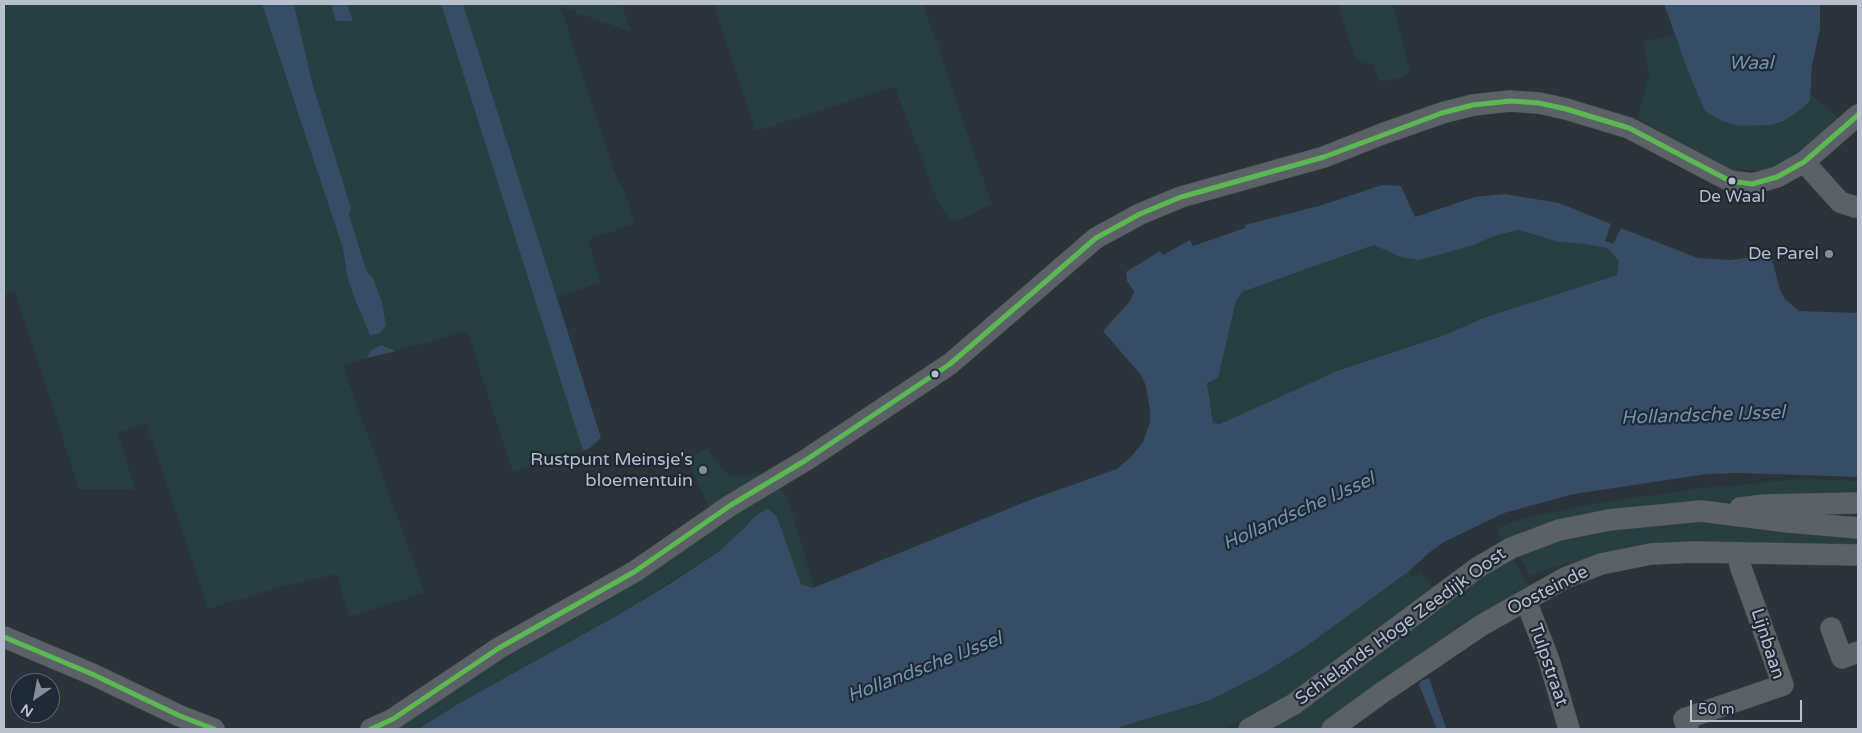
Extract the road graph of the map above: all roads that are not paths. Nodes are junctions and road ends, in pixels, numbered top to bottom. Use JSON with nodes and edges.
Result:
{"nodes":[{"id":1,"x":1858,"y":115,"type":"edge"},
{"id":2,"x":1804,"y":162,"type":"junction"},
{"id":3,"x":1858,"y":206,"type":"edge"},
{"id":4,"x":1858,"y":503,"type":"edge"},
{"id":5,"x":1734,"y":516,"type":"junction"},
{"id":6,"x":1858,"y":528,"type":"edge"},
{"id":7,"x":1737,"y":553,"type":"junction"},
{"id":8,"x":1858,"y":555,"type":"edge"},
{"id":9,"x":1526,"y":602,"type":"junction"},
{"id":10,"x":1831,"y":628,"type":"dead end"},
{"id":11,"x":4,"y":637,"type":"edge"},
{"id":12,"x":1858,"y":652,"type":"edge"},
{"id":13,"x":214,"y":729,"type":"edge"},
{"id":14,"x":372,"y":729,"type":"edge"},
{"id":15,"x":1249,"y":729,"type":"edge"},
{"id":16,"x":1332,"y":729,"type":"edge"},
{"id":17,"x":1569,"y":729,"type":"edge"},
{"id":18,"x":1688,"y":729,"type":"edge"}],
"edges":[{"from":1,"to":2,"type":"street"},
{"from":2,"to":3,"type":"street"},
{"from":2,"to":14,"type":"street"},
{"from":4,"to":5,"type":"street"},
{"from":5,"to":6,"type":"street","name":"Schielands Hoge Zeedijk Oost"},
{"from":5,"to":15,"type":"street","name":"Schielands Hoge Zeedijk Oost"},
{"from":7,"to":8,"type":"street","name":"Oosteinde"},
{"from":7,"to":9,"type":"street","name":"Oosteinde"},
{"from":7,"to":18,"type":"street","name":"Lijnbaan"},
{"from":9,"to":16,"type":"street","name":"Oosteinde"},
{"from":9,"to":17,"type":"street","name":"Tulpstraat"},
{"from":10,"to":12,"type":"street"},
{"from":11,"to":13,"type":"street"}]}
